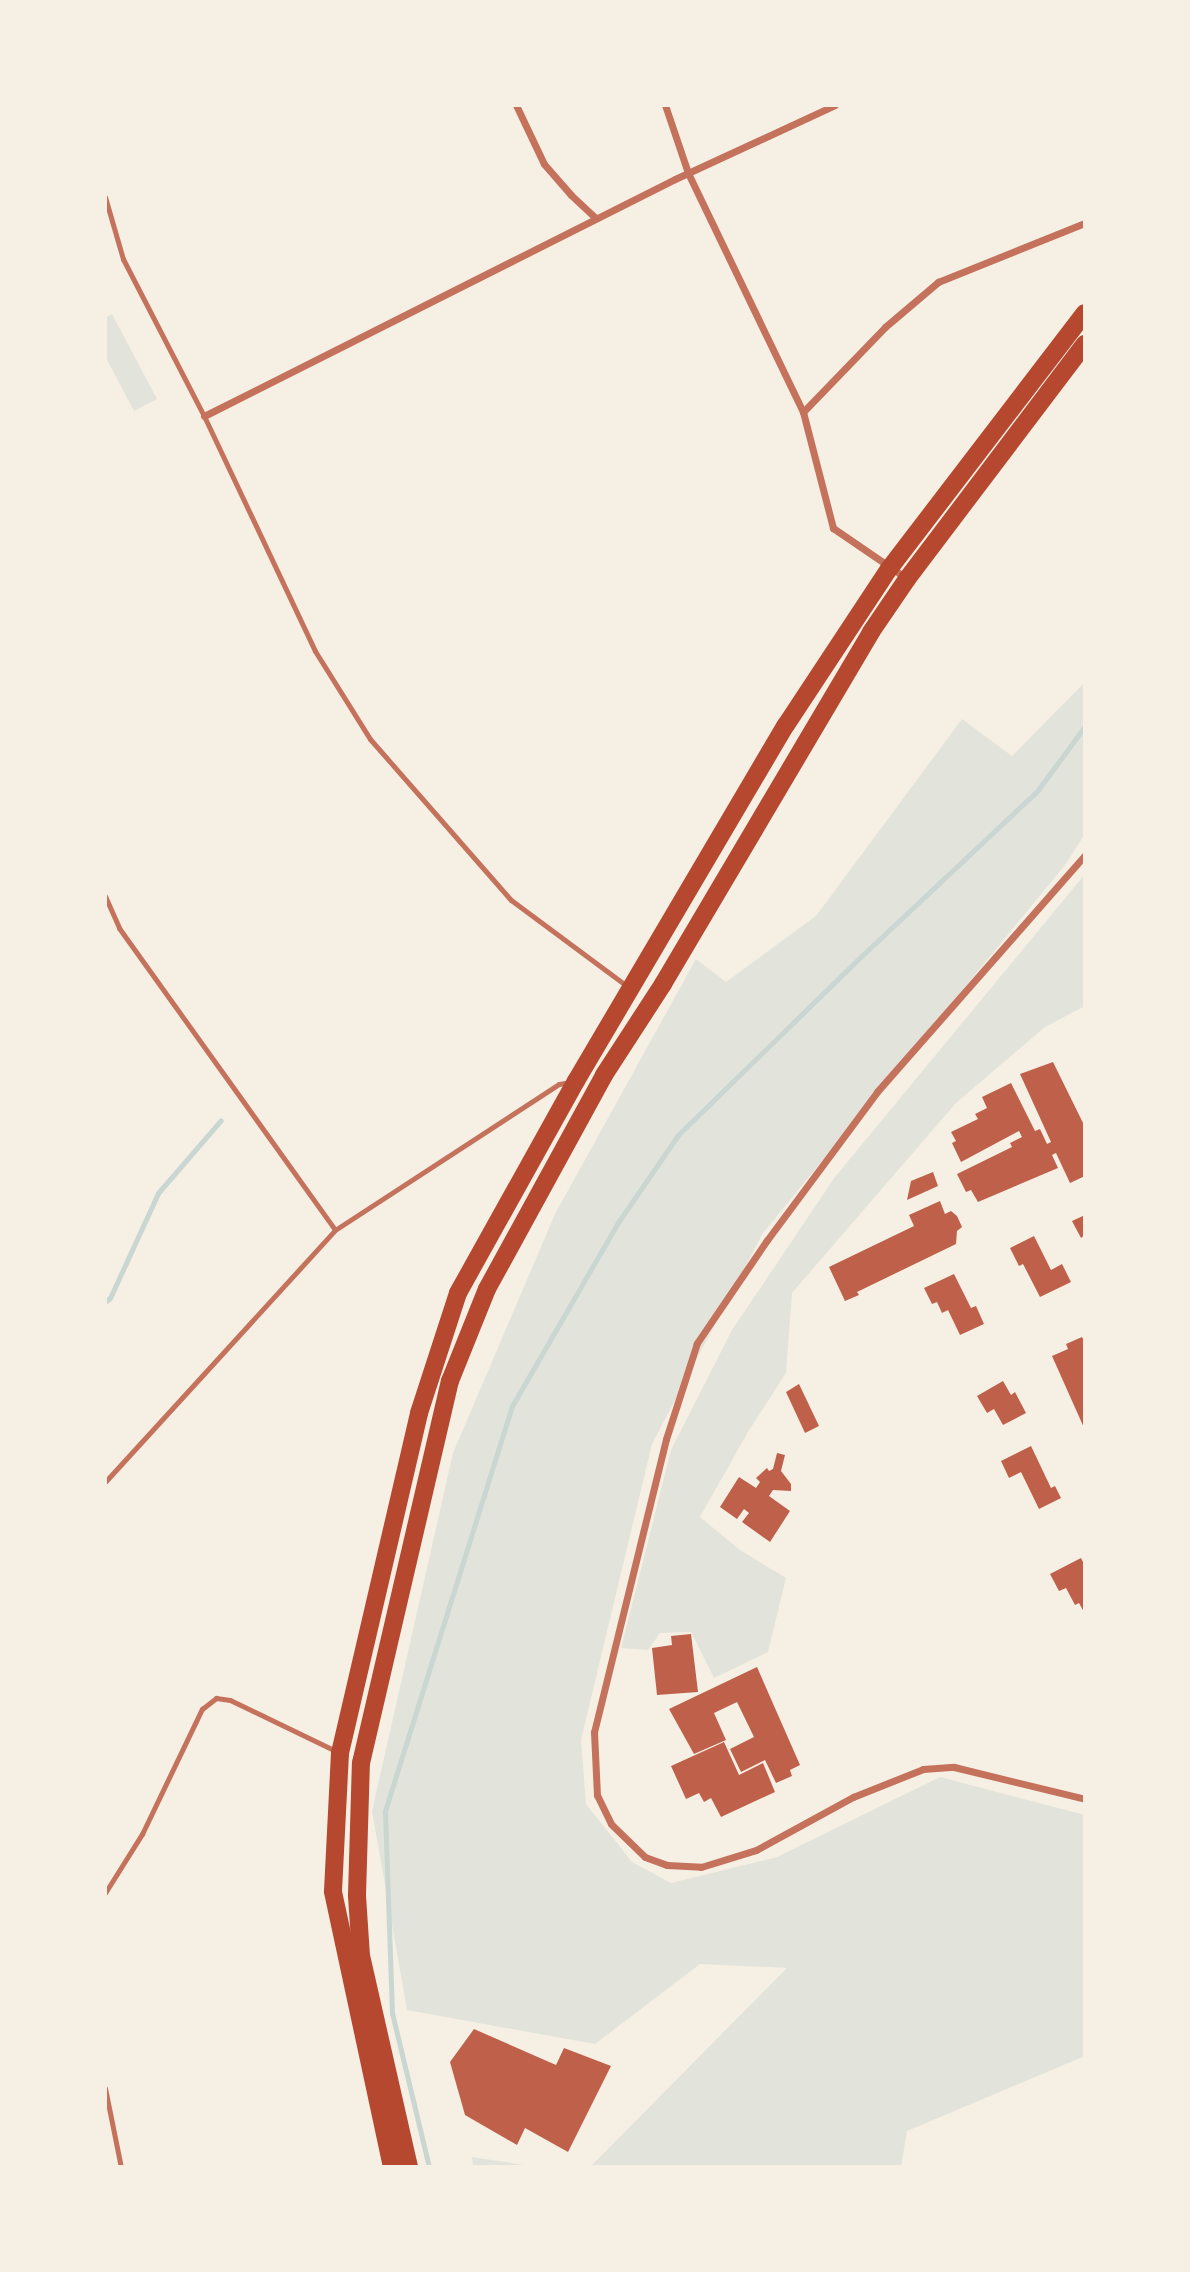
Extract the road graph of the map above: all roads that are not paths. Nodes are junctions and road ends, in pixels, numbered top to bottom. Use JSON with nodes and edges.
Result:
{"nodes":[{"id":1,"x":516,"y":105,"type":"edge"},
{"id":2,"x":665,"y":105,"type":"edge"},
{"id":3,"x":835,"y":105,"type":"edge"},
{"id":4,"x":688,"y":173,"type":"junction"},
{"id":5,"x":105,"y":197,"type":"edge"},
{"id":6,"x":596,"y":218,"type":"junction"},
{"id":7,"x":1085,"y":223,"type":"edge"},
{"id":8,"x":1085,"y":313,"type":"edge"},
{"id":9,"x":1085,"y":344,"type":"edge"},
{"id":10,"x":803,"y":412,"type":"junction"},
{"id":11,"x":204,"y":416,"type":"junction"},
{"id":12,"x":889,"y":569,"type":"junction"},
{"id":13,"x":906,"y":579,"type":"junction"},
{"id":14,"x":1085,"y":855,"type":"edge"},
{"id":15,"x":105,"y":896,"type":"edge"},
{"id":16,"x":631,"y":989,"type":"junction"},
{"id":17,"x":581,"y":1080,"type":"junction"},
{"id":18,"x":335,"y":1230,"type":"junction"},
{"id":19,"x":105,"y":1482,"type":"edge"},
{"id":20,"x":340,"y":1754,"type":"junction"},
{"id":21,"x":361,"y":1763,"type":"junction"},
{"id":22,"x":1085,"y":1799,"type":"edge"},
{"id":23,"x":105,"y":1893,"type":"edge"},
{"id":24,"x":105,"y":2088,"type":"edge"},
{"id":25,"x":121,"y":2167,"type":"edge"},
{"id":26,"x":392,"y":2167,"type":"edge"},
{"id":27,"x":409,"y":2167,"type":"edge"}],
"edges":[{"from":1,"to":6,"type":"street"},
{"from":2,"to":4,"type":"street"},
{"from":3,"to":4,"type":"street"},
{"from":4,"to":6,"type":"street"},
{"from":4,"to":10,"type":"street"},
{"from":5,"to":11,"type":"lane"},
{"from":6,"to":11,"type":"street"},
{"from":7,"to":10,"type":"street"},
{"from":8,"to":12,"type":"main road"},
{"from":9,"to":13,"type":"main road"},
{"from":10,"to":12,"type":"street"},
{"from":11,"to":16,"type":"lane"},
{"from":12,"to":13,"type":"street"},
{"from":12,"to":16,"type":"main road"},
{"from":13,"to":21,"type":"main road"},
{"from":14,"to":22,"type":"street"},
{"from":15,"to":18,"type":"lane"},
{"from":16,"to":17,"type":"main road"},
{"from":17,"to":18,"type":"lane"},
{"from":17,"to":20,"type":"main road"},
{"from":18,"to":19,"type":"lane"},
{"from":20,"to":21,"type":"lane"},
{"from":20,"to":23,"type":"lane"},
{"from":20,"to":26,"type":"main road"},
{"from":21,"to":27,"type":"main road"},
{"from":24,"to":25,"type":"lane"}]}
